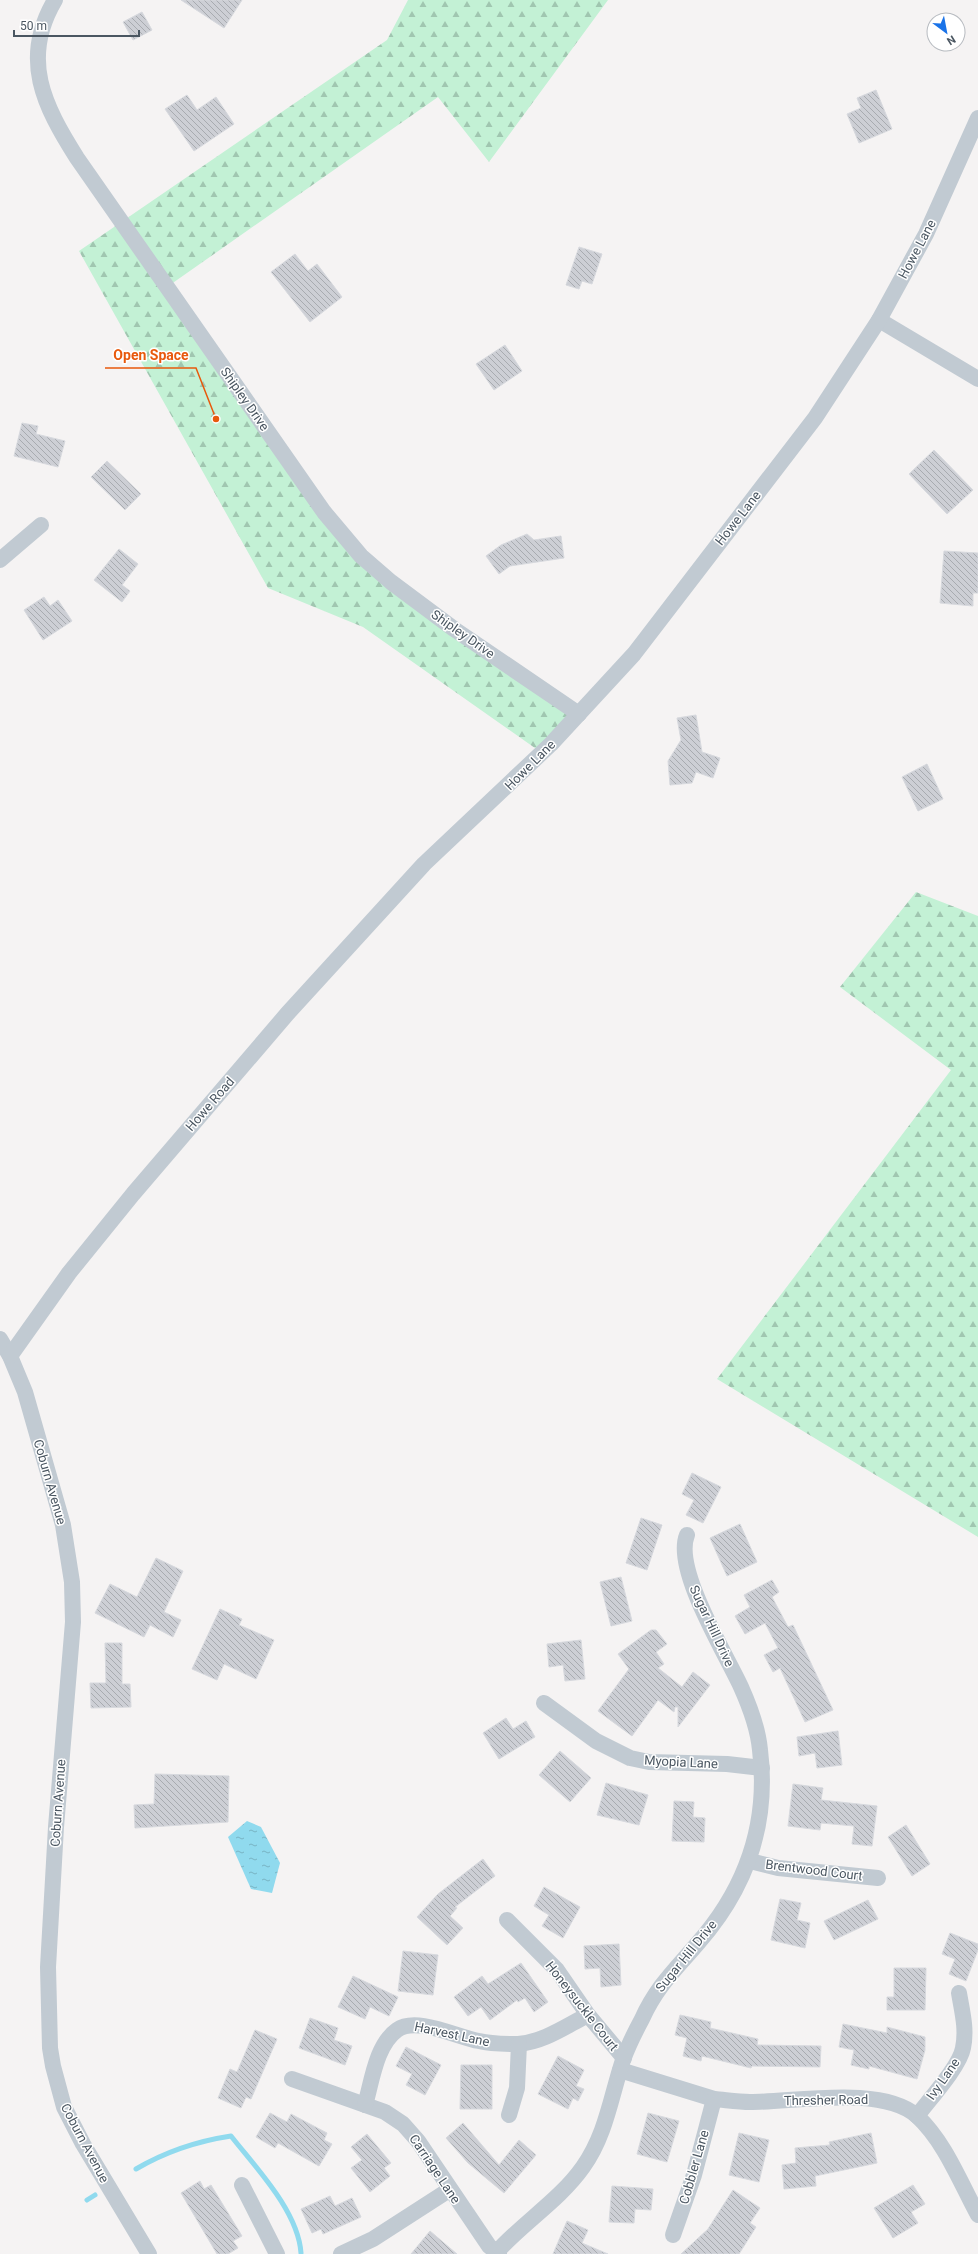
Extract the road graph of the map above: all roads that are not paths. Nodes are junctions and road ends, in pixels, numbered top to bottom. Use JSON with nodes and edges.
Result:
{"nodes":[{"id":1,"x":55,"y":0,"type":"edge"},
{"id":2,"x":978,"y":118,"type":"edge"},
{"id":3,"x":879,"y":320,"type":"junction"},
{"id":4,"x":978,"y":379,"type":"edge"},
{"id":5,"x":41,"y":525,"type":"dead end"},
{"id":6,"x":0,"y":560,"type":"edge"},
{"id":7,"x":579,"y":714,"type":"junction"},
{"id":8,"x":424,"y":864,"type":"joint"},
{"id":9,"x":0,"y":1339,"type":"edge"},
{"id":10,"x":10,"y":1356,"type":"junction"},
{"id":11,"x":687,"y":1535,"type":"dead end"},
{"id":12,"x":544,"y":1703,"type":"dead end"},
{"id":13,"x":762,"y":1768,"type":"junction"},
{"id":14,"x":750,"y":1861,"type":"junction"},
{"id":15,"x":878,"y":1878,"type":"dead end"},
{"id":16,"x":507,"y":1920,"type":"dead end"},
{"id":17,"x":959,"y":1993,"type":"dead end"},
{"id":18,"x":588,"y":2014,"type":"junction"},
{"id":19,"x":519,"y":2044,"type":"junction"},
{"id":20,"x":622,"y":2064,"type":"junction"},
{"id":21,"x":292,"y":2078,"type":"dead end"},
{"id":22,"x":714,"y":2099,"type":"junction"},
{"id":23,"x":365,"y":2105,"type":"junction"},
{"id":24,"x":509,"y":2115,"type":"dead end"},
{"id":25,"x":917,"y":2116,"type":"junction"},
{"id":26,"x":242,"y":2186,"type":"dead end"},
{"id":27,"x":449,"y":2190,"type":"junction"},
{"id":28,"x":978,"y":2214,"type":"edge"},
{"id":29,"x":673,"y":2235,"type":"dead end"},
{"id":30,"x":149,"y":2254,"type":"edge"},
{"id":31,"x":277,"y":2254,"type":"edge"},
{"id":32,"x":341,"y":2254,"type":"edge"},
{"id":33,"x":497,"y":2254,"type":"edge"}],
"edges":[{"from":1,"to":7,"type":"street","name":"Shipley Drive"},
{"from":2,"to":3,"type":"street","name":"Howe Lane"},
{"from":3,"to":4,"type":"street"},
{"from":3,"to":7,"type":"street","name":"Howe Lane"},
{"from":5,"to":6,"type":"street"},
{"from":7,"to":8,"type":"street","name":"Howe Lane"},
{"from":8,"to":10,"type":"street","name":"Howe Road"},
{"from":9,"to":10,"type":"street","name":"Coburn Avenue"},
{"from":10,"to":30,"type":"street","name":"Coburn Avenue"},
{"from":11,"to":13,"type":"street","name":"Sugar Hill Drive"},
{"from":12,"to":13,"type":"street","name":"Myopia Lane"},
{"from":13,"to":14,"type":"street","name":"Sugar Hill Drive"},
{"from":14,"to":15,"type":"street","name":"Brentwood Court"},
{"from":14,"to":20,"type":"street","name":"Sugar Hill Drive"},
{"from":16,"to":18,"type":"street","name":"Honeysuckle Court"},
{"from":17,"to":25,"type":"street","name":"Ivy Lane"},
{"from":18,"to":19,"type":"street","name":"Harvest Lane"},
{"from":18,"to":20,"type":"street","name":"Honeysuckle Court"},
{"from":19,"to":23,"type":"street","name":"Harvest Lane"},
{"from":19,"to":24,"type":"street"},
{"from":20,"to":22,"type":"street","name":"Thresher Road"},
{"from":20,"to":33,"type":"street","name":"Sugar Hill Drive"},
{"from":21,"to":23,"type":"street","name":"Carriage Lane"},
{"from":22,"to":25,"type":"street","name":"Thresher Road"},
{"from":22,"to":29,"type":"street","name":"Cobbler Lane"},
{"from":23,"to":27,"type":"street","name":"Carriage Lane"},
{"from":25,"to":28,"type":"street","name":"Thresher Road"},
{"from":26,"to":31,"type":"street"},
{"from":27,"to":32,"type":"street"},
{"from":27,"to":33,"type":"street","name":"Carriage Lane"}]}
